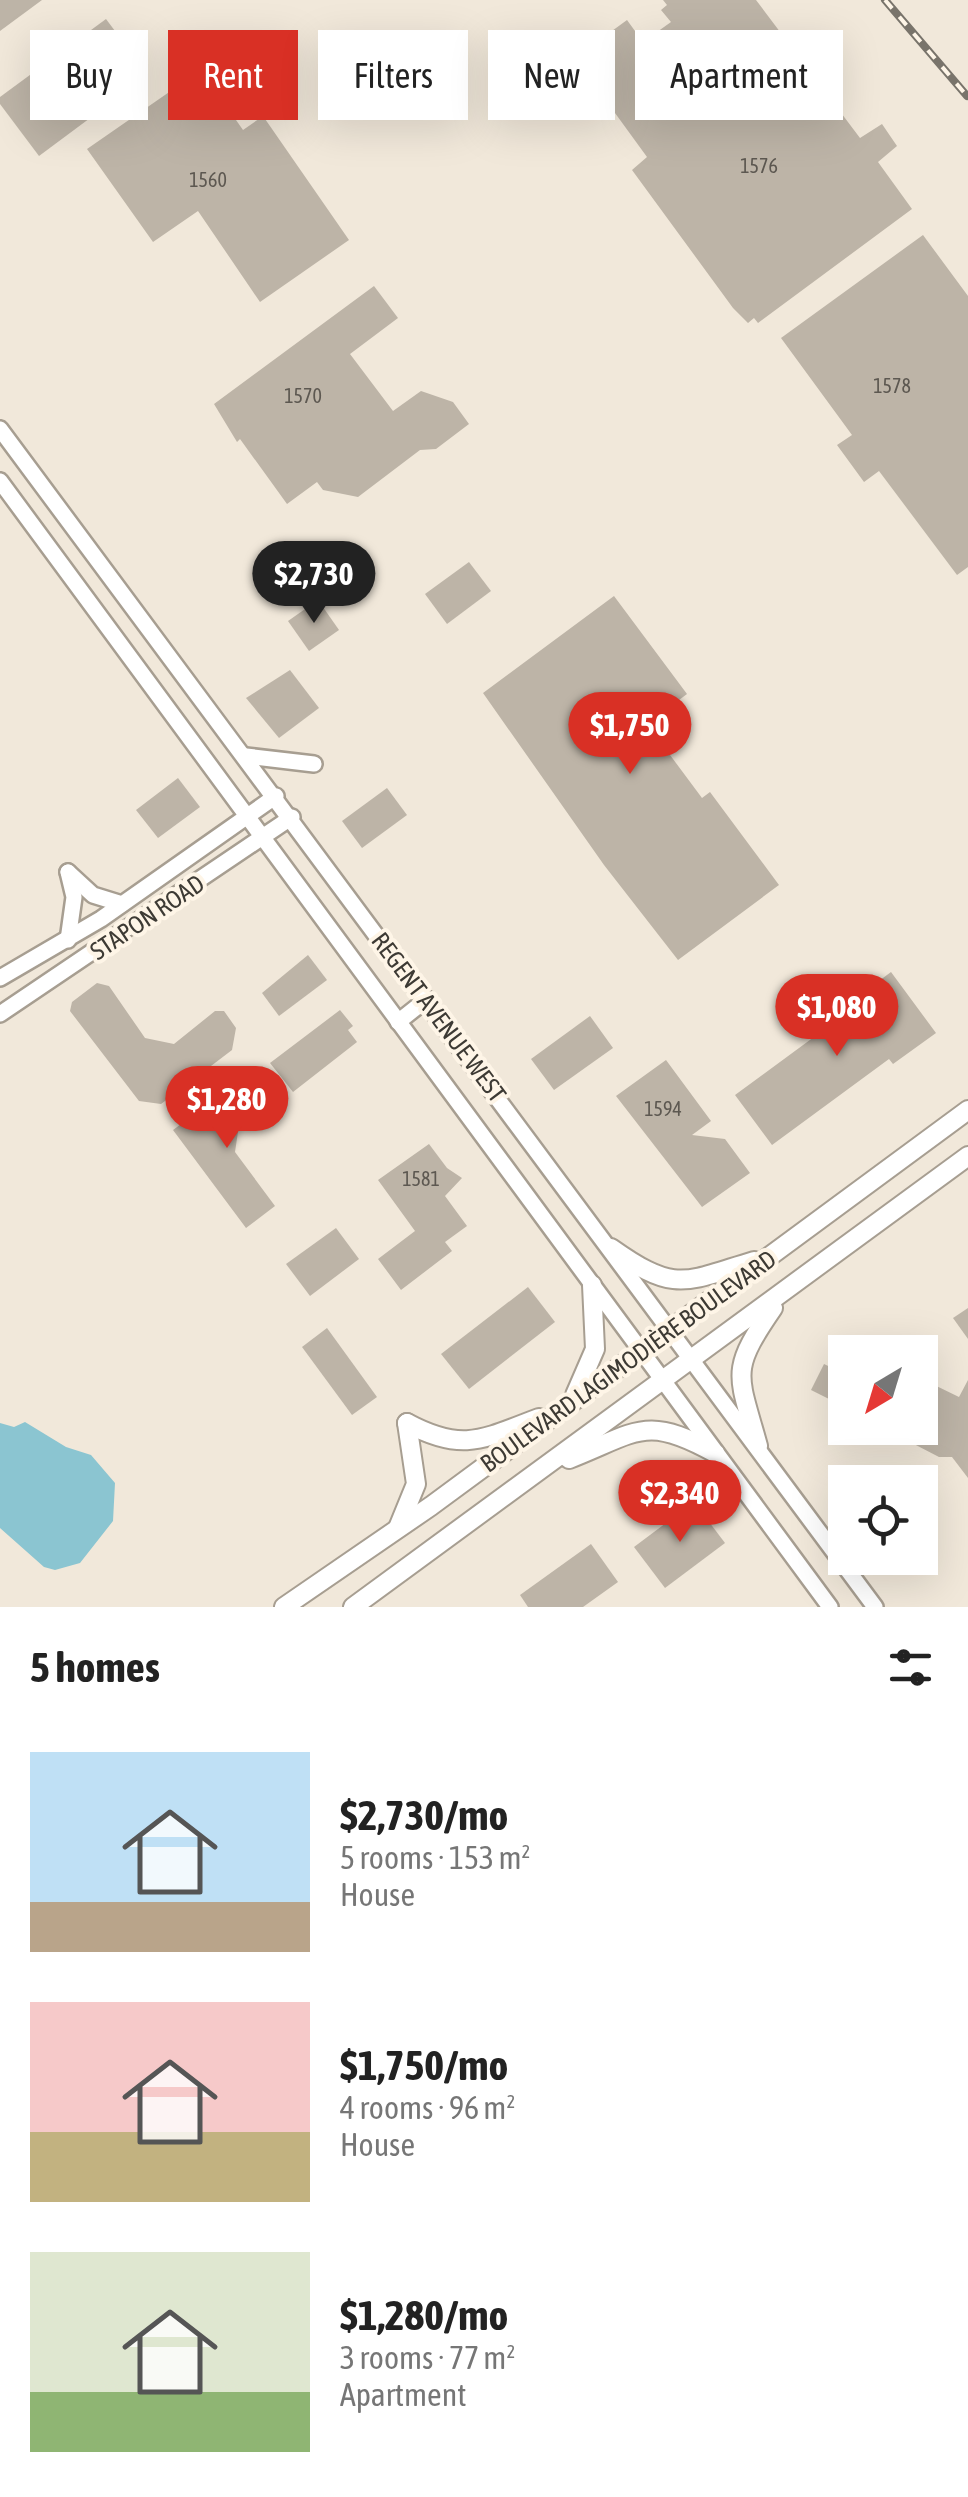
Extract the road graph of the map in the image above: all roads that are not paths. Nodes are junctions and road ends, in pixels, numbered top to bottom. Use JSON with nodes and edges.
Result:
{"nodes":[{"id":1,"x":0,"y":428,"type":"edge"},
{"id":2,"x":0,"y":481,"type":"edge"},
{"id":3,"x":246,"y":756,"type":"junction"},
{"id":4,"x":314,"y":764,"type":"dead end"},
{"id":5,"x":276,"y":796,"type":"junction"},
{"id":6,"x":244,"y":816,"type":"junction"},
{"id":7,"x":292,"y":817,"type":"junction"},
{"id":8,"x":260,"y":839,"type":"junction"},
{"id":9,"x":122,"y":904,"type":"junction"},
{"id":10,"x":68,"y":940,"type":"junction"},
{"id":11,"x":6,"y":975,"type":"edge"},
{"id":12,"x":29,"y":996,"type":"junction"},
{"id":13,"x":428,"y":999,"type":"junction"},
{"id":14,"x":0,"y":1014,"type":"edge"},
{"id":15,"x":398,"y":1022,"type":"junction"},
{"id":16,"x":968,"y":1110,"type":"edge"},
{"id":17,"x":968,"y":1156,"type":"edge"},
{"id":18,"x":612,"y":1248,"type":"junction"},
{"id":19,"x":769,"y":1256,"type":"junction"},
{"id":20,"x":592,"y":1285,"type":"junction"},
{"id":21,"x":783,"y":1293,"type":"junction"},
{"id":22,"x":671,"y":1329,"type":"junction"},
{"id":23,"x":641,"y":1351,"type":"junction"},
{"id":24,"x":694,"y":1360,"type":"junction"},
{"id":25,"x":663,"y":1381,"type":"junction"},
{"id":26,"x":565,"y":1406,"type":"junction"},
{"id":27,"x":758,"y":1446,"type":"junction"},
{"id":28,"x":716,"y":1452,"type":"junction"},
{"id":29,"x":546,"y":1468,"type":"junction"},
{"id":30,"x":396,"y":1532,"type":"junction"},
{"id":31,"x":284,"y":1607,"type":"edge"},
{"id":32,"x":352,"y":1607,"type":"edge"},
{"id":33,"x":830,"y":1607,"type":"edge"},
{"id":34,"x":875,"y":1607,"type":"edge"}],
"edges":[{"from":1,"to":3,"type":"main road","name":"REGENT AVENUE WEST"},
{"from":2,"to":6,"type":"main road","name":"REGENT AVENUE WEST"},
{"from":3,"to":4,"type":"main road"},
{"from":3,"to":5,"type":"main road","name":"REGENT AVENUE WEST"},
{"from":5,"to":6,"type":"main road","name":"STAPON ROAD"},
{"from":5,"to":7,"type":"main road","name":"REGENT AVENUE WEST"},
{"from":6,"to":8,"type":"main road","name":"REGENT AVENUE WEST"},
{"from":6,"to":9,"type":"main road","name":"STAPON ROAD"},
{"from":7,"to":8,"type":"main road","name":"STAPON ROAD"},
{"from":7,"to":13,"type":"main road","name":"REGENT AVENUE WEST"},
{"from":8,"to":12,"type":"main road","name":"STAPON ROAD"},
{"from":8,"to":15,"type":"main road","name":"REGENT AVENUE WEST"},
{"from":9,"to":10,"type":"main road","name":"STAPON ROAD"},
{"from":9,"to":10,"type":"main road"},
{"from":10,"to":11,"type":"main road","name":"STAPON ROAD"},
{"from":11,"to":12,"type":"main road"},
{"from":12,"to":14,"type":"main road","name":"STAPON ROAD"},
{"from":13,"to":15,"type":"main road"},
{"from":13,"to":18,"type":"main road","name":"REGENT AVENUE WEST"},
{"from":15,"to":20,"type":"main road","name":"REGENT AVENUE WEST"},
{"from":16,"to":19,"type":"main road","name":"BOULEVARD LAGIMODIÈRE BOULEVARD"},
{"from":17,"to":21,"type":"main road","name":"BOULEVARD LAGIMODIÈRE BOULEVARD"},
{"from":18,"to":19,"type":"main road"},
{"from":18,"to":22,"type":"main road","name":"REGENT AVENUE WEST"},
{"from":19,"to":22,"type":"main road","name":"BOULEVARD LAGIMODIÈRE BOULEVARD"},
{"from":20,"to":23,"type":"main road","name":"REGENT AVENUE WEST"},
{"from":20,"to":26,"type":"main road"},
{"from":21,"to":24,"type":"main road","name":"BOULEVARD LAGIMODIÈRE BOULEVARD"},
{"from":21,"to":27,"type":"main road"},
{"from":22,"to":23,"type":"main road","name":"BOULEVARD LAGIMODIÈRE BOULEVARD"},
{"from":22,"to":24,"type":"main road","name":"REGENT AVENUE WEST"},
{"from":23,"to":25,"type":"main road","name":"REGENT AVENUE WEST"},
{"from":23,"to":26,"type":"main road","name":"BOULEVARD LAGIMODIÈRE BOULEVARD"},
{"from":24,"to":25,"type":"main road","name":"BOULEVARD LAGIMODIÈRE BOULEVARD"},
{"from":24,"to":27,"type":"main road","name":"REGENT AVENUE WEST"},
{"from":25,"to":28,"type":"main road","name":"REGENT AVENUE WEST"},
{"from":25,"to":29,"type":"main road","name":"BOULEVARD LAGIMODIÈRE BOULEVARD"},
{"from":26,"to":30,"type":"main road","name":"BOULEVARD LAGIMODIÈRE BOULEVARD"},
{"from":26,"to":30,"type":"main road"},
{"from":27,"to":34,"type":"main road","name":"REGENT AVENUE WEST"},
{"from":28,"to":29,"type":"main road"},
{"from":28,"to":33,"type":"main road","name":"REGENT AVENUE WEST"},
{"from":29,"to":32,"type":"main road","name":"BOULEVARD LAGIMODIÈRE BOULEVARD"},
{"from":30,"to":31,"type":"main road","name":"BOULEVARD LAGIMODIÈRE BOULEVARD"}]}
